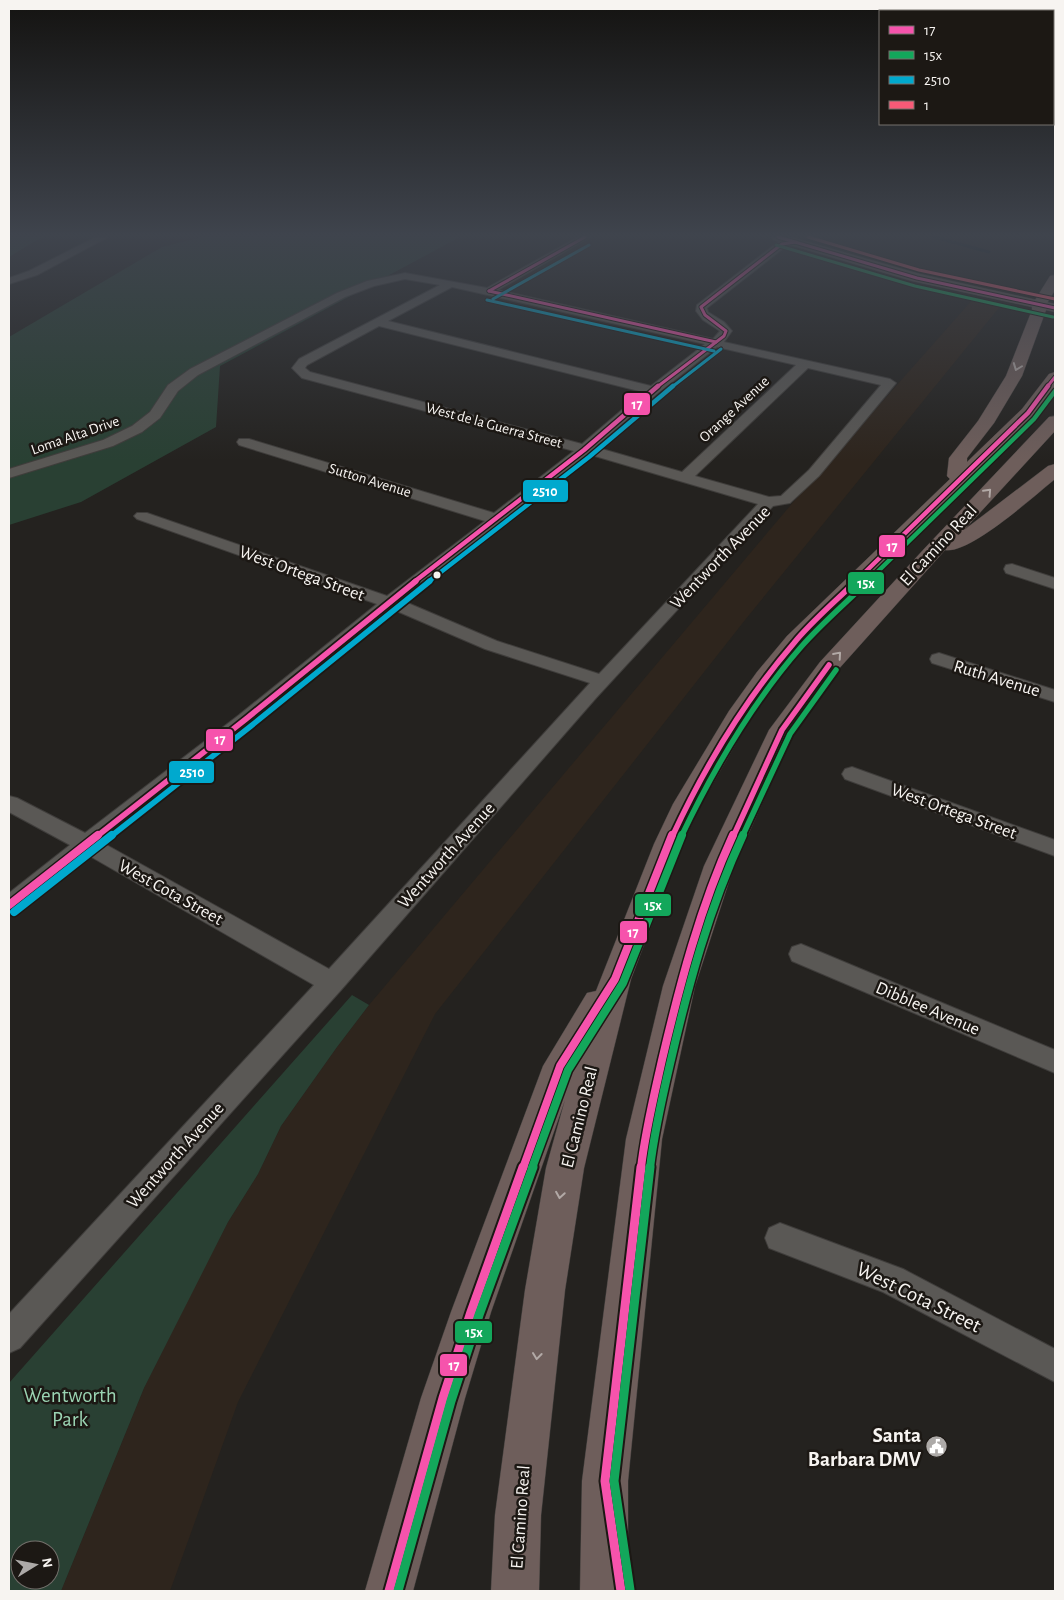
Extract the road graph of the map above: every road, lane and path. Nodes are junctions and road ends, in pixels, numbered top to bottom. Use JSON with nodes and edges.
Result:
{"nodes":[{"id":1,"x":309,"y":312,"type":"edge"},
{"id":2,"x":395,"y":312,"type":"edge"},
{"id":3,"x":581,"y":312,"type":"edge"},
{"id":4,"x":702,"y":312,"type":"edge"},
{"id":5,"x":1038,"y":312,"type":"edge"},
{"id":6,"x":376,"y":322,"type":"junction"},
{"id":7,"x":716,"y":342,"type":"junction"},
{"id":8,"x":805,"y":364,"type":"junction"},
{"id":9,"x":1055,"y":377,"type":"edge"},
{"id":10,"x":890,"y":383,"type":"joint"},
{"id":11,"x":654,"y":390,"type":"junction"},
{"id":12,"x":1055,"y":421,"type":"edge"},
{"id":13,"x":244,"y":442,"type":"dead end"},
{"id":14,"x":584,"y":450,"type":"junction"},
{"id":15,"x":1055,"y":470,"type":"edge"},
{"id":16,"x":9,"y":474,"type":"edge"},
{"id":17,"x":685,"y":478,"type":"junction"},
{"id":18,"x":957,"y":482,"type":"junction"},
{"id":19,"x":768,"y":502,"type":"junction"},
{"id":20,"x":142,"y":516,"type":"dead end"},
{"id":21,"x":496,"y":519,"type":"junction"},
{"id":22,"x":930,"y":553,"type":"junction"},
{"id":23,"x":1012,"y":569,"type":"dead end"},
{"id":24,"x":1055,"y":584,"type":"edge"},
{"id":25,"x":389,"y":604,"type":"junction"},
{"id":26,"x":938,"y":659,"type":"dead end"},
{"id":27,"x":603,"y":681,"type":"junction"},
{"id":28,"x":1055,"y":696,"type":"edge"},
{"id":29,"x":852,"y":774,"type":"dead end"},
{"id":30,"x":9,"y":803,"type":"edge"},
{"id":31,"x":85,"y":844,"type":"junction"},
{"id":32,"x":1055,"y":848,"type":"edge"},
{"id":33,"x":9,"y":905,"type":"edge"},
{"id":34,"x":801,"y":954,"type":"dead end"},
{"id":35,"x":615,"y":978,"type":"junction"},
{"id":36,"x":332,"y":983,"type":"junction"},
{"id":37,"x":1055,"y":1062,"type":"edge"},
{"id":38,"x":780,"y":1238,"type":"dead end"},
{"id":39,"x":9,"y":1337,"type":"edge"},
{"id":40,"x":1055,"y":1366,"type":"edge"},
{"id":41,"x":605,"y":1481,"type":"junction"},
{"id":42,"x":389,"y":1591,"type":"edge"},
{"id":43,"x":515,"y":1591,"type":"edge"},
{"id":44,"x":604,"y":1591,"type":"edge"},
{"id":45,"x":621,"y":1591,"type":"edge"}],
"edges":[{"from":1,"to":16,"type":"street","name":"Loma Alta Drive"},
{"from":2,"to":6,"type":"street"},
{"from":3,"to":7,"type":"street","name":"Loma Alta Drive"},
{"from":4,"to":7,"type":"street"},
{"from":5,"to":18,"type":"highway","one_way":true},
{"from":6,"to":11,"type":"street"},
{"from":6,"to":14,"type":"street","name":"West de la Guerra Street"},
{"from":7,"to":8,"type":"street","name":"Loma Alta Drive"},
{"from":7,"to":11,"type":"street"},
{"from":8,"to":10,"type":"street","name":"Loma Alta Drive"},
{"from":8,"to":17,"type":"street","name":"Orange Avenue"},
{"from":9,"to":18,"type":"highway","name":"El Camino Real"},
{"from":10,"to":19,"type":"street","name":"Wentworth Avenue"},
{"from":11,"to":14,"type":"street"},
{"from":22,"to":12,"type":"highway","name":"El Camino Real","one_way":true},
{"from":13,"to":21,"type":"street","name":"Sutton Avenue"},
{"from":14,"to":17,"type":"street","name":"West de la Guerra Street"},
{"from":14,"to":21,"type":"street"},
{"from":15,"to":22,"type":"highway"},
{"from":17,"to":19,"type":"street","name":"West de la Guerra Street"},
{"from":18,"to":35,"type":"highway","name":"El Camino Real"},
{"from":19,"to":27,"type":"street","name":"Wentworth Avenue"},
{"from":20,"to":25,"type":"street","name":"West Ortega Street"},
{"from":21,"to":25,"type":"street"},
{"from":41,"to":22,"type":"highway","name":"El Camino Real","one_way":true},
{"from":23,"to":24,"type":"street"},
{"from":25,"to":27,"type":"street","name":"West Ortega Street"},
{"from":25,"to":31,"type":"street"},
{"from":26,"to":28,"type":"street","name":"Ruth Avenue"},
{"from":27,"to":36,"type":"street","name":"Wentworth Avenue"},
{"from":29,"to":32,"type":"street","name":"West Ortega Street"},
{"from":30,"to":31,"type":"street","name":"West Cota Street"},
{"from":31,"to":33,"type":"street"},
{"from":31,"to":36,"type":"street","name":"West Cota Street"},
{"from":34,"to":37,"type":"street","name":"Dibblee Avenue"},
{"from":35,"to":42,"type":"highway"},
{"from":35,"to":43,"type":"highway","name":"El Camino Real","one_way":true},
{"from":36,"to":39,"type":"street","name":"Wentworth Avenue"},
{"from":38,"to":40,"type":"street","name":"West Cota Street"},
{"from":41,"to":44,"type":"highway","name":"El Camino Real"},
{"from":41,"to":45,"type":"highway"}]}
